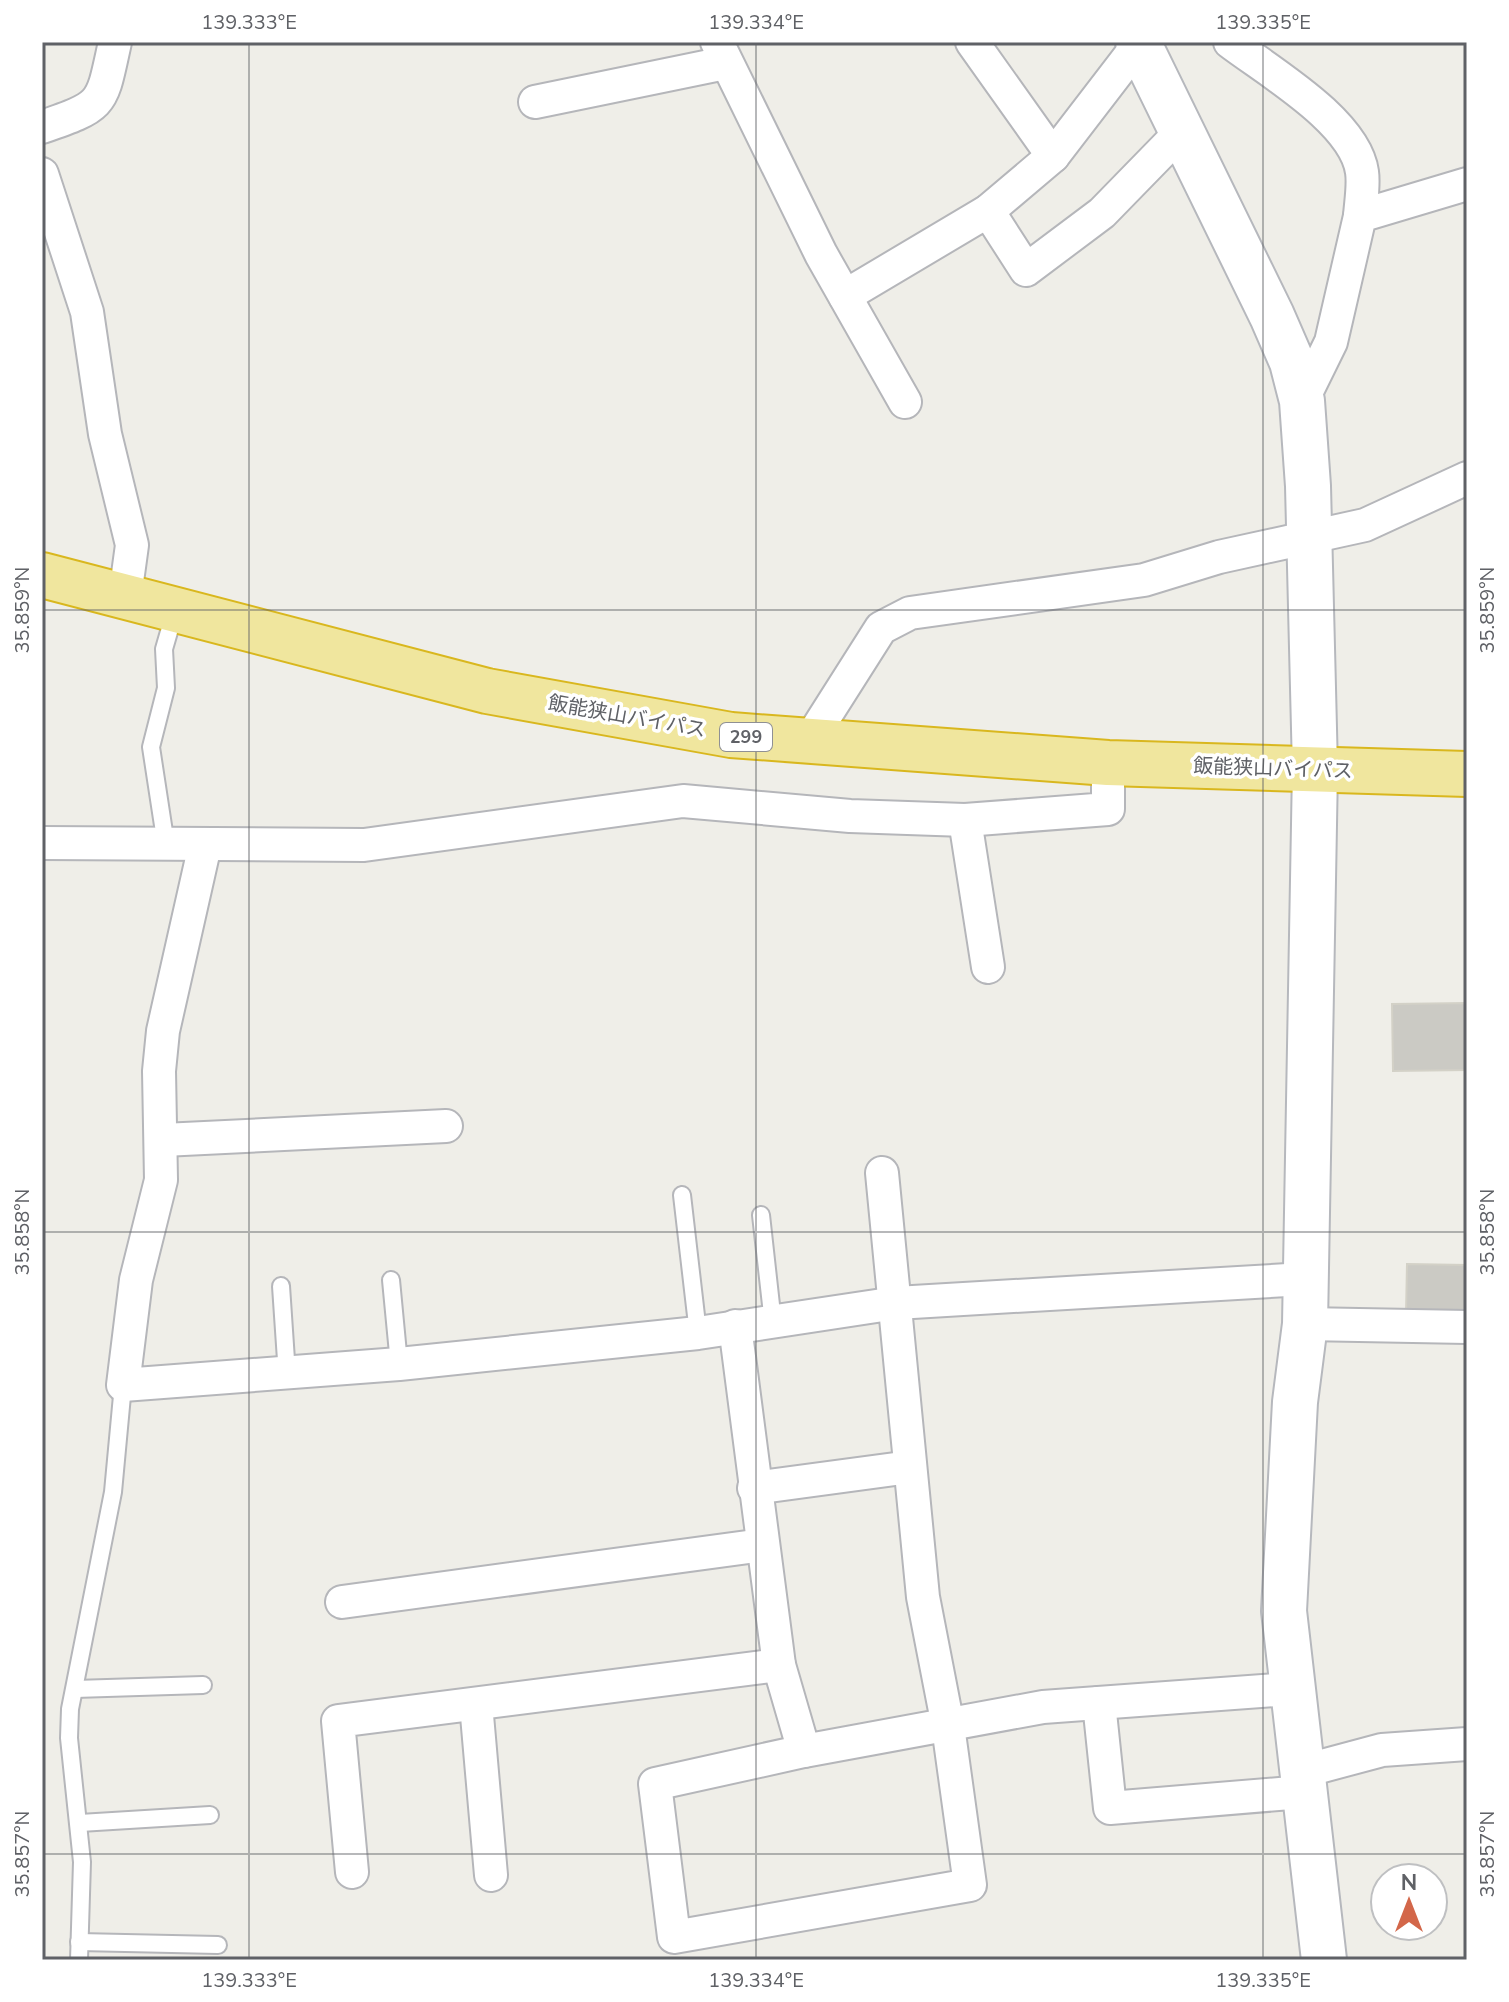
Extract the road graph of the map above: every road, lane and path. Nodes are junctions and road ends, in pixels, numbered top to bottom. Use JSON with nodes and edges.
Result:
{"nodes":[{"id":1,"x":115,"y":42,"type":"edge"},
{"id":2,"x":972,"y":42,"type":"edge"},
{"id":3,"x":1230,"y":42,"type":"edge"},
{"id":4,"x":1139,"y":43,"type":"edge"},
{"id":5,"x":721,"y":53,"type":"edge"},
{"id":6,"x":535,"y":102,"type":"dead end"},
{"id":7,"x":42,"y":127,"type":"edge"},
{"id":8,"x":1181,"y":132,"type":"junction"},
{"id":9,"x":1053,"y":156,"type":"junction"},
{"id":10,"x":42,"y":174,"type":"edge"},
{"id":11,"x":1467,"y":184,"type":"edge"},
{"id":12,"x":988,"y":211,"type":"junction"},
{"id":13,"x":1360,"y":216,"type":"junction"},
{"id":14,"x":845,"y":296,"type":"junction"},
{"id":15,"x":1302,"y":401,"type":"junction"},
{"id":16,"x":905,"y":402,"type":"dead end"},
{"id":17,"x":1467,"y":478,"type":"edge"},
{"id":18,"x":1310,"y":539,"type":"junction"},
{"id":19,"x":42,"y":575,"type":"edge"},
{"id":20,"x":125,"y":596,"type":"junction"},
{"id":21,"x":175,"y":610,"type":"junction"},
{"id":22,"x":808,"y":743,"type":"junction"},
{"id":23,"x":1108,"y":763,"type":"junction"},
{"id":24,"x":1315,"y":769,"type":"junction"},
{"id":25,"x":1467,"y":774,"type":"edge"},
{"id":26,"x":965,"y":820,"type":"junction"},
{"id":27,"x":42,"y":843,"type":"edge"},
{"id":28,"x":166,"y":845,"type":"junction"},
{"id":29,"x":205,"y":845,"type":"junction"},
{"id":30,"x":988,"y":967,"type":"dead end"},
{"id":31,"x":446,"y":1126,"type":"dead end"},
{"id":32,"x":163,"y":1140,"type":"junction"},
{"id":33,"x":882,"y":1173,"type":"dead end"},
{"id":34,"x":682,"y":1195,"type":"dead end"},
{"id":35,"x":761,"y":1215,"type":"dead end"},
{"id":36,"x":1305,"y":1279,"type":"junction"},
{"id":37,"x":391,"y":1280,"type":"dead end"},
{"id":38,"x":281,"y":1286,"type":"dead end"},
{"id":39,"x":896,"y":1303,"type":"junction"},
{"id":40,"x":773,"y":1323,"type":"junction"},
{"id":41,"x":1305,"y":1324,"type":"junction"},
{"id":42,"x":735,"y":1326,"type":"junction"},
{"id":43,"x":1467,"y":1327,"type":"edge"},
{"id":44,"x":698,"y":1333,"type":"junction"},
{"id":45,"x":399,"y":1364,"type":"junction"},
{"id":46,"x":287,"y":1375,"type":"junction"},
{"id":47,"x":123,"y":1385,"type":"junction"},
{"id":48,"x":910,"y":1467,"type":"junction"},
{"id":49,"x":754,"y":1488,"type":"junction"},
{"id":50,"x":762,"y":1545,"type":"junction"},
{"id":51,"x":342,"y":1602,"type":"dead end"},
{"id":52,"x":779,"y":1665,"type":"junction"},
{"id":53,"x":203,"y":1685,"type":"dead end"},
{"id":54,"x":75,"y":1689,"type":"junction"},
{"id":55,"x":1290,"y":1689,"type":"junction"},
{"id":56,"x":1099,"y":1703,"type":"junction"},
{"id":57,"x":476,"y":1704,"type":"junction"},
{"id":58,"x":948,"y":1726,"type":"junction"},
{"id":59,"x":1467,"y":1744,"type":"edge"},
{"id":60,"x":804,"y":1751,"type":"junction"},
{"id":61,"x":1301,"y":1782,"type":"junction"},
{"id":62,"x":210,"y":1815,"type":"dead end"},
{"id":63,"x":80,"y":1823,"type":"junction"},
{"id":64,"x":352,"y":1872,"type":"dead end"},
{"id":65,"x":491,"y":1875,"type":"dead end"},
{"id":66,"x":79,"y":1942,"type":"junction"},
{"id":67,"x":218,"y":1945,"type":"dead end"},
{"id":68,"x":79,"y":1960,"type":"edge"},
{"id":69,"x":1324,"y":1960,"type":"edge"}],
"edges":[{"from":1,"to":7,"type":"street"},
{"from":2,"to":9,"type":"street"},
{"from":3,"to":13,"type":"street"},
{"from":4,"to":8,"type":"street"},
{"from":4,"to":9,"type":"street"},
{"from":5,"to":6,"type":"street"},
{"from":5,"to":14,"type":"street"},
{"from":8,"to":12,"type":"street"},
{"from":8,"to":15,"type":"street"},
{"from":9,"to":12,"type":"street"},
{"from":10,"to":20,"type":"street"},
{"from":11,"to":13,"type":"street"},
{"from":12,"to":14,"type":"street"},
{"from":13,"to":15,"type":"street"},
{"from":14,"to":16,"type":"street"},
{"from":15,"to":18,"type":"street"},
{"from":17,"to":18,"type":"street"},
{"from":18,"to":22,"type":"street"},
{"from":18,"to":24,"type":"street"},
{"from":19,"to":20,"type":"highway","name":"飯能狭山バイパス","number":"299"},
{"from":20,"to":21,"type":"highway","name":"飯能狭山バイパス","number":"299"},
{"from":21,"to":22,"type":"highway","name":"飯能狭山バイパス","number":"299"},
{"from":21,"to":28,"type":"lane"},
{"from":22,"to":23,"type":"highway","name":"飯能狭山バイパス","number":"299"},
{"from":23,"to":24,"type":"highway","name":"飯能狭山バイパス","number":"299"},
{"from":23,"to":26,"type":"street"},
{"from":24,"to":25,"type":"highway","name":"飯能狭山バイパス","number":"299"},
{"from":24,"to":36,"type":"street"},
{"from":26,"to":29,"type":"street"},
{"from":26,"to":30,"type":"street"},
{"from":27,"to":28,"type":"street"},
{"from":28,"to":29,"type":"street"},
{"from":29,"to":32,"type":"street"},
{"from":31,"to":32,"type":"street"},
{"from":32,"to":47,"type":"street"},
{"from":33,"to":39,"type":"street"},
{"from":34,"to":44,"type":"lane"},
{"from":35,"to":40,"type":"lane"},
{"from":36,"to":39,"type":"street"},
{"from":36,"to":41,"type":"street"},
{"from":37,"to":45,"type":"lane"},
{"from":38,"to":46,"type":"lane"},
{"from":39,"to":40,"type":"street"},
{"from":39,"to":48,"type":"street"},
{"from":40,"to":42,"type":"street"},
{"from":41,"to":43,"type":"street"},
{"from":41,"to":55,"type":"street"},
{"from":42,"to":44,"type":"street"},
{"from":42,"to":49,"type":"street"},
{"from":44,"to":45,"type":"street"},
{"from":45,"to":46,"type":"street"},
{"from":46,"to":47,"type":"street"},
{"from":47,"to":54,"type":"lane"},
{"from":48,"to":49,"type":"street"},
{"from":48,"to":58,"type":"street"},
{"from":49,"to":50,"type":"street"},
{"from":50,"to":51,"type":"street"},
{"from":50,"to":52,"type":"street"},
{"from":52,"to":57,"type":"street"},
{"from":52,"to":60,"type":"street"},
{"from":53,"to":54,"type":"lane"},
{"from":54,"to":63,"type":"lane"},
{"from":55,"to":56,"type":"street"},
{"from":55,"to":61,"type":"street"},
{"from":56,"to":58,"type":"street"},
{"from":56,"to":61,"type":"street"},
{"from":57,"to":64,"type":"street"},
{"from":57,"to":65,"type":"street"},
{"from":58,"to":60,"type":"street"},
{"from":58,"to":60,"type":"street"},
{"from":59,"to":61,"type":"street"},
{"from":61,"to":69,"type":"street"},
{"from":62,"to":63,"type":"lane"},
{"from":63,"to":66,"type":"lane"},
{"from":66,"to":67,"type":"lane"},
{"from":66,"to":68,"type":"lane"}]}
